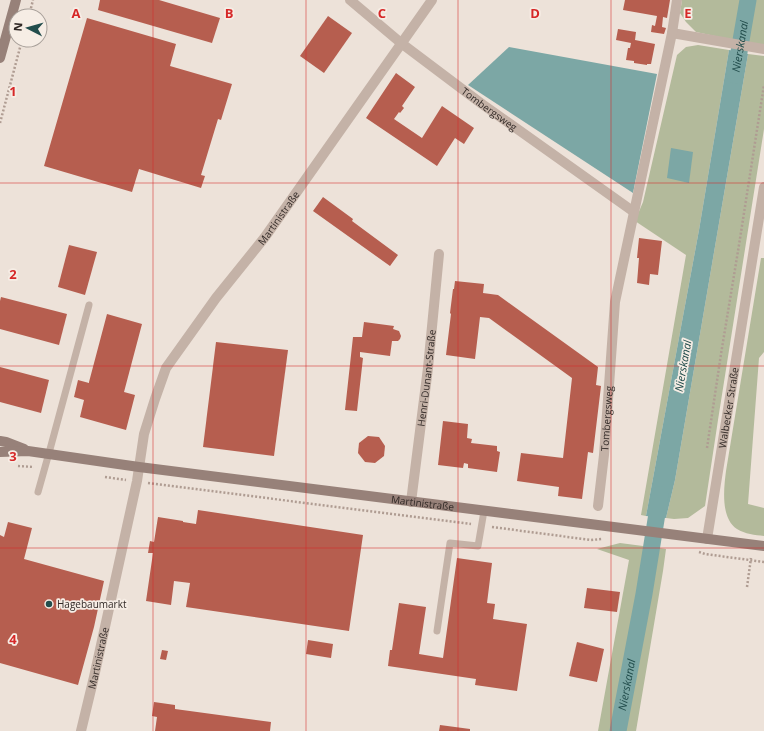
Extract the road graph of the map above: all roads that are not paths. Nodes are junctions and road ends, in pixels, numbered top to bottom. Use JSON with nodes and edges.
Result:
{"nodes":[{"id":1,"x":16,"y":0,"type":"edge"},
{"id":2,"x":350,"y":0,"type":"edge"},
{"id":3,"x":432,"y":0,"type":"edge"},
{"id":4,"x":677,"y":0,"type":"edge"},
{"id":5,"x":672,"y":33,"type":"junction"},
{"id":6,"x":401,"y":43,"type":"junction"},
{"id":7,"x":760,"y":48,"type":"edge"},
{"id":8,"x":0,"y":58,"type":"edge"},
{"id":9,"x":764,"y":187,"type":"edge"},
{"id":10,"x":634,"y":212,"type":"junction"},
{"id":11,"x":761,"y":219,"type":"edge"},
{"id":12,"x":438,"y":254,"type":"dead end"},
{"id":13,"x":88,"y":305,"type":"dead end"},
{"id":14,"x":0,"y":441,"type":"edge"},
{"id":15,"x":28,"y":450,"type":"junction"},
{"id":16,"x":0,"y":452,"type":"edge"},
{"id":17,"x":49,"y":453,"type":"junction"},
{"id":18,"x":139,"y":467,"type":"junction"},
{"id":19,"x":38,"y":492,"type":"dead end"},
{"id":20,"x":411,"y":502,"type":"junction"},
{"id":21,"x":598,"y":506,"type":"dead end"},
{"id":22,"x":484,"y":511,"type":"junction"},
{"id":23,"x":707,"y":539,"type":"junction"},
{"id":24,"x":764,"y":546,"type":"edge"},
{"id":25,"x":437,"y":631,"type":"dead end"},
{"id":26,"x":81,"y":731,"type":"edge"}],
"edges":[{"from":1,"to":8,"type":"main road"},
{"from":2,"to":6,"type":"street","name":"Tombergsweg"},
{"from":3,"to":6,"type":"street","name":"Martinistraße"},
{"from":4,"to":5,"type":"street","name":"Tombergsweg"},
{"from":5,"to":7,"type":"street"},
{"from":5,"to":10,"type":"street","name":"Tombergsweg"},
{"from":6,"to":10,"type":"street","name":"Tombergsweg"},
{"from":6,"to":18,"type":"street","name":"Martinistraße"},
{"from":9,"to":11,"type":"street","name":"Walbecker Straße"},
{"from":10,"to":21,"type":"street","name":"Tombergsweg"},
{"from":11,"to":23,"type":"street","name":"Walbecker Straße"},
{"from":12,"to":20,"type":"street","name":"Henri-Dunant-Straße"},
{"from":13,"to":17,"type":"lane"},
{"from":14,"to":15,"type":"main road","name":"Martinistraße"},
{"from":15,"to":16,"type":"main road","name":"Martinistraße"},
{"from":15,"to":17,"type":"main road","name":"Martinistraße"},
{"from":17,"to":18,"type":"main road","name":"Martinistraße"},
{"from":17,"to":19,"type":"lane"},
{"from":18,"to":20,"type":"main road","name":"Martinistraße"},
{"from":18,"to":26,"type":"street","name":"Martinistraße"},
{"from":20,"to":22,"type":"main road","name":"Martinistraße"},
{"from":22,"to":23,"type":"main road","name":"Martinistraße"},
{"from":22,"to":25,"type":"lane"},
{"from":23,"to":24,"type":"main road"}]}
